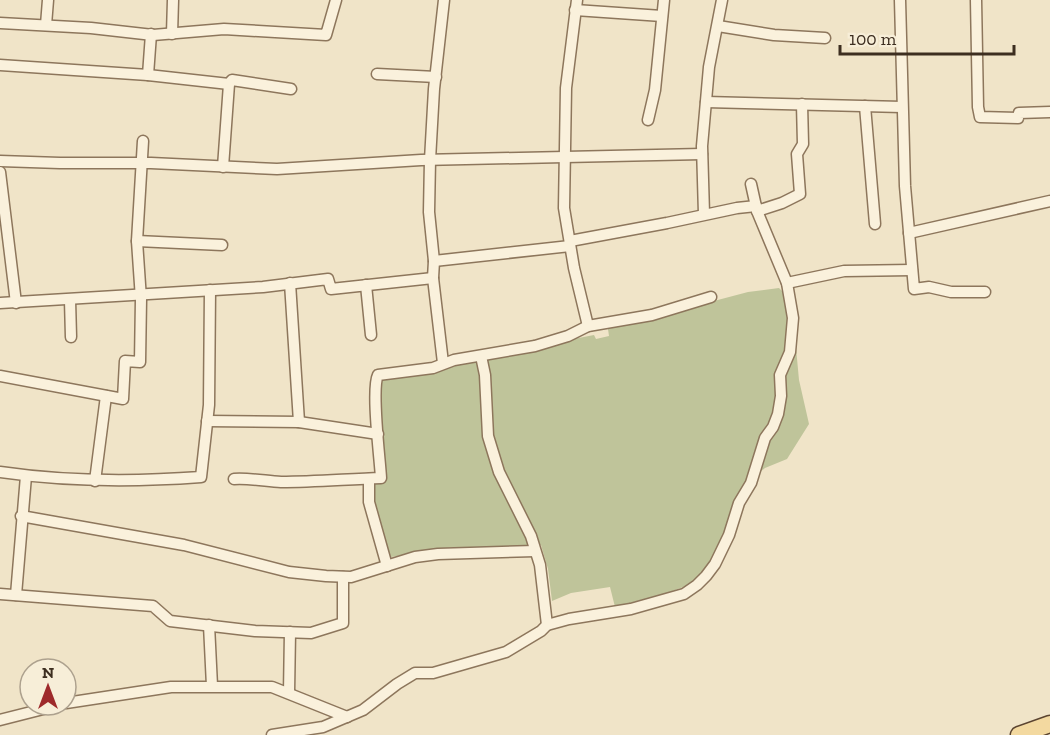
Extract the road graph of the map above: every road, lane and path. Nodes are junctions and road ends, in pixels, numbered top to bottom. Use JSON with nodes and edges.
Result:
{"nodes":[{"id":1,"x":48,"y":0,"type":"edge"},
{"id":2,"x":173,"y":0,"type":"edge"},
{"id":3,"x":336,"y":0,"type":"edge"},
{"id":4,"x":444,"y":0,"type":"edge"},
{"id":5,"x":664,"y":0,"type":"edge"},
{"id":6,"x":722,"y":0,"type":"edge"},
{"id":7,"x":900,"y":0,"type":"edge"},
{"id":8,"x":976,"y":0,"type":"edge"},
{"id":9,"x":576,"y":5,"type":"edge"},
{"id":10,"x":662,"y":16,"type":"junction"},
{"id":11,"x":0,"y":23,"type":"edge"},
{"id":12,"x":46,"y":25,"type":"junction"},
{"id":13,"x":718,"y":26,"type":"junction"},
{"id":14,"x":151,"y":34,"type":"junction"},
{"id":15,"x":172,"y":34,"type":"junction"},
{"id":16,"x":825,"y":38,"type":"dead end"},
{"id":17,"x":0,"y":65,"type":"edge"},
{"id":18,"x":377,"y":74,"type":"dead end"},
{"id":19,"x":148,"y":75,"type":"junction"},
{"id":20,"x":436,"y":76,"type":"junction"},
{"id":21,"x":230,"y":84,"type":"junction"},
{"id":22,"x":291,"y":89,"type":"dead end"},
{"id":23,"x":706,"y":102,"type":"junction"},
{"id":24,"x":802,"y":104,"type":"junction"},
{"id":25,"x":865,"y":106,"type":"junction"},
{"id":26,"x":902,"y":107,"type":"junction"},
{"id":27,"x":1050,"y":112,"type":"edge"},
{"id":28,"x":648,"y":120,"type":"dead end"},
{"id":29,"x":143,"y":141,"type":"dead end"},
{"id":30,"x":702,"y":154,"type":"junction"},
{"id":31,"x":565,"y":156,"type":"junction"},
{"id":32,"x":430,"y":160,"type":"junction"},
{"id":33,"x":0,"y":161,"type":"edge"},
{"id":34,"x":142,"y":164,"type":"junction"},
{"id":35,"x":223,"y":167,"type":"junction"},
{"id":36,"x":0,"y":179,"type":"edge"},
{"id":37,"x":751,"y":184,"type":"dead end"},
{"id":38,"x":1050,"y":201,"type":"edge"},
{"id":39,"x":756,"y":208,"type":"junction"},
{"id":40,"x":704,"y":214,"type":"junction"},
{"id":41,"x":875,"y":224,"type":"dead end"},
{"id":42,"x":909,"y":233,"type":"junction"},
{"id":43,"x":137,"y":241,"type":"junction"},
{"id":44,"x":570,"y":243,"type":"junction"},
{"id":45,"x":222,"y":245,"type":"dead end"},
{"id":46,"x":435,"y":261,"type":"junction"},
{"id":47,"x":912,"y":270,"type":"junction"},
{"id":48,"x":433,"y":278,"type":"junction"},
{"id":49,"x":290,"y":283,"type":"junction"},
{"id":50,"x":787,"y":283,"type":"junction"},
{"id":51,"x":366,"y":285,"type":"junction"},
{"id":52,"x":210,"y":290,"type":"junction"},
{"id":53,"x":985,"y":292,"type":"dead end"},
{"id":54,"x":141,"y":295,"type":"junction"},
{"id":55,"x":711,"y":297,"type":"dead end"},
{"id":56,"x":70,"y":300,"type":"junction"},
{"id":57,"x":0,"y":303,"type":"edge"},
{"id":58,"x":16,"y":303,"type":"junction"},
{"id":59,"x":588,"y":326,"type":"junction"},
{"id":60,"x":371,"y":335,"type":"dead end"},
{"id":61,"x":70,"y":337,"type":"dead end"},
{"id":62,"x":481,"y":356,"type":"junction"},
{"id":63,"x":443,"y":363,"type":"junction"},
{"id":64,"x":0,"y":376,"type":"edge"},
{"id":65,"x":106,"y":396,"type":"junction"},
{"id":66,"x":207,"y":421,"type":"junction"},
{"id":67,"x":299,"y":422,"type":"junction"},
{"id":68,"x":378,"y":434,"type":"junction"},
{"id":69,"x":0,"y":472,"type":"edge"},
{"id":70,"x":26,"y":476,"type":"junction"},
{"id":71,"x":234,"y":479,"type":"dead end"},
{"id":72,"x":369,"y":479,"type":"junction"},
{"id":73,"x":95,"y":481,"type":"junction"},
{"id":74,"x":21,"y":516,"type":"junction"},
{"id":75,"x":535,"y":551,"type":"junction"},
{"id":76,"x":387,"y":566,"type":"junction"},
{"id":77,"x":343,"y":577,"type":"junction"},
{"id":78,"x":0,"y":594,"type":"edge"},
{"id":79,"x":16,"y":595,"type":"junction"},
{"id":80,"x":548,"y":625,"type":"junction"},
{"id":81,"x":209,"y":626,"type":"junction"},
{"id":82,"x":290,"y":632,"type":"junction"},
{"id":83,"x":212,"y":686,"type":"junction"},
{"id":84,"x":289,"y":693,"type":"junction"},
{"id":85,"x":78,"y":701,"type":"edge"},
{"id":86,"x":18,"y":715,"type":"edge"},
{"id":87,"x":347,"y":717,"type":"junction"},
{"id":88,"x":0,"y":720,"type":"edge"},
{"id":89,"x":1050,"y":724,"type":"edge"},
{"id":90,"x":272,"y":735,"type":"edge"},
{"id":91,"x":1019,"y":735,"type":"edge"}],
"edges":[{"from":1,"to":12,"type":"street"},
{"from":2,"to":15,"type":"street"},
{"from":3,"to":15,"type":"street"},
{"from":4,"to":20,"type":"street"},
{"from":5,"to":10,"type":"street"},
{"from":6,"to":13,"type":"street"},
{"from":7,"to":26,"type":"street"},
{"from":8,"to":27,"type":"street"},
{"from":9,"to":10,"type":"street"},
{"from":9,"to":31,"type":"street"},
{"from":10,"to":28,"type":"street"},
{"from":11,"to":12,"type":"street"},
{"from":12,"to":14,"type":"street"},
{"from":13,"to":16,"type":"street"},
{"from":13,"to":23,"type":"street"},
{"from":14,"to":15,"type":"street"},
{"from":14,"to":19,"type":"street"},
{"from":17,"to":19,"type":"street"},
{"from":18,"to":20,"type":"street"},
{"from":19,"to":21,"type":"street"},
{"from":20,"to":32,"type":"street"},
{"from":21,"to":22,"type":"street"},
{"from":21,"to":35,"type":"street"},
{"from":23,"to":24,"type":"street"},
{"from":23,"to":30,"type":"street"},
{"from":24,"to":25,"type":"street"},
{"from":24,"to":39,"type":"street"},
{"from":25,"to":26,"type":"street"},
{"from":25,"to":41,"type":"street"},
{"from":26,"to":42,"type":"street"},
{"from":29,"to":34,"type":"street"},
{"from":30,"to":31,"type":"street"},
{"from":30,"to":40,"type":"street"},
{"from":31,"to":32,"type":"street"},
{"from":31,"to":44,"type":"street"},
{"from":32,"to":35,"type":"street"},
{"from":32,"to":46,"type":"street"},
{"from":33,"to":34,"type":"street"},
{"from":34,"to":35,"type":"street"},
{"from":34,"to":43,"type":"street"},
{"from":36,"to":58,"type":"street"},
{"from":37,"to":39,"type":"street"},
{"from":38,"to":42,"type":"street"},
{"from":39,"to":40,"type":"street"},
{"from":39,"to":50,"type":"street"},
{"from":40,"to":44,"type":"street"},
{"from":42,"to":47,"type":"street"},
{"from":43,"to":45,"type":"street"},
{"from":43,"to":54,"type":"street"},
{"from":44,"to":46,"type":"street"},
{"from":44,"to":59,"type":"street"},
{"from":46,"to":48,"type":"street"},
{"from":47,"to":50,"type":"street"},
{"from":47,"to":53,"type":"street"},
{"from":48,"to":51,"type":"street"},
{"from":48,"to":63,"type":"street"},
{"from":49,"to":51,"type":"street"},
{"from":49,"to":52,"type":"street"},
{"from":49,"to":67,"type":"street"},
{"from":50,"to":80,"type":"street"},
{"from":51,"to":60,"type":"street"},
{"from":52,"to":54,"type":"street"},
{"from":52,"to":66,"type":"street"},
{"from":54,"to":56,"type":"street"},
{"from":54,"to":65,"type":"street"},
{"from":55,"to":59,"type":"street"},
{"from":56,"to":58,"type":"street"},
{"from":56,"to":61,"type":"street"},
{"from":57,"to":58,"type":"street"},
{"from":59,"to":62,"type":"street"},
{"from":62,"to":63,"type":"street"},
{"from":62,"to":75,"type":"street"},
{"from":63,"to":68,"type":"street"},
{"from":64,"to":65,"type":"street"},
{"from":65,"to":73,"type":"street"},
{"from":66,"to":67,"type":"street"},
{"from":66,"to":73,"type":"street"},
{"from":67,"to":68,"type":"street"},
{"from":68,"to":72,"type":"street"},
{"from":69,"to":70,"type":"street"},
{"from":70,"to":73,"type":"street"},
{"from":70,"to":74,"type":"street"},
{"from":71,"to":72,"type":"street"},
{"from":72,"to":76,"type":"street"},
{"from":74,"to":77,"type":"street"},
{"from":74,"to":79,"type":"street"},
{"from":75,"to":76,"type":"street"},
{"from":75,"to":80,"type":"street"},
{"from":76,"to":77,"type":"street"},
{"from":77,"to":82,"type":"street"},
{"from":78,"to":79,"type":"street"},
{"from":79,"to":81,"type":"street"},
{"from":80,"to":87,"type":"street"},
{"from":81,"to":82,"type":"street"},
{"from":81,"to":83,"type":"street"},
{"from":82,"to":84,"type":"street"},
{"from":83,"to":84,"type":"street"},
{"from":83,"to":85,"type":"street"},
{"from":84,"to":87,"type":"street"},
{"from":86,"to":88,"type":"street"},
{"from":87,"to":90,"type":"street"},
{"from":89,"to":91,"type":"main road"}]}
